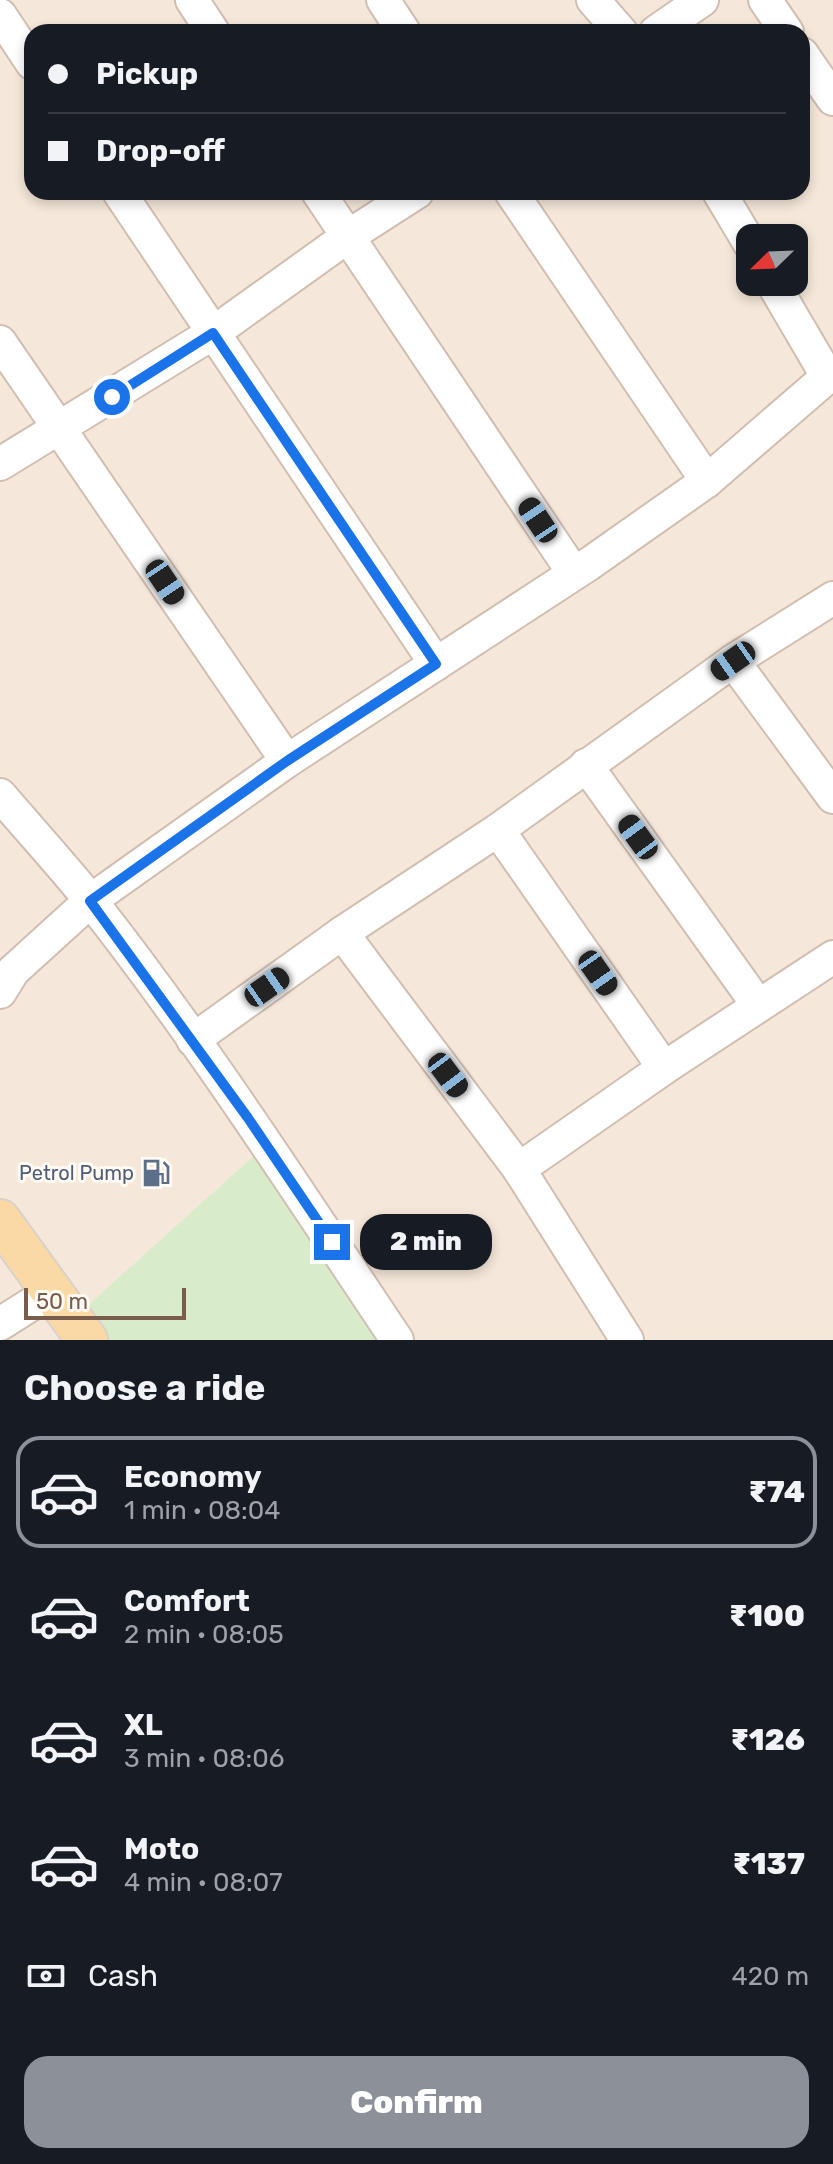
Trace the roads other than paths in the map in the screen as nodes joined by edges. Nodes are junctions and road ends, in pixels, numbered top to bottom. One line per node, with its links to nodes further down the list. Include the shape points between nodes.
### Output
1 (192, 0): 7 (street)
2 (383, 0): 8 (street)
3 (593, 0): 9 (street)
4 (702, 0): 10 (street)
5 (765, 0): 11 (street)
6 (0, 15): 12 (street)
7 (208, 24)
8 (399, 24)
9 (614, 24)
10 (668, 24)
11 (782, 24)
12 (24, 51)
13 (810, 66): 14 (street)
14 (833, 99)
15 (124, 200): 23 (street)
16 (323, 200): 21 (street)
17 (405, 200): 21 (street)
18 (516, 200): 28 (street)
19 (724, 200): 20 (street)
20 (738, 224)
21 (347, 237): 23 (street); 29 (street)
22 (781, 296): 25 (street)
23 (213, 333): 26 (street); 32 (street)
24 (0, 342): 26 (street)
25 (830, 374): 28 (street)
26 (61, 429): 27 (street); 33 (street)
27 (0, 464)
28 (707, 481): 29 (street)
29 (573, 572): 32 (street)
30 (833, 598): 31 (street)
31 (733, 661): 34 (street); 36 (street)
32 (436, 664): 33 (street)
33 (287, 761): 38 (street)
34 (586, 765): 37 (street); 42 (street)
35 (0, 795): 38 (street)
36 (833, 797)
37 (498, 830): 39 (street); 44 (street)
38 (90, 901): 41 (street); 43 (street)
39 (342, 933): 43 (street); 45 (street)
40 (833, 957): 42 (street)
41 (4, 978)
42 (758, 1005): 44 (street)
43 (193, 1040): 50 (street)
44 (664, 1068): 45 (street)
45 (519, 1169): 51 (street)
46 (3, 1216): 47 (main road)
47 (52, 1291): 48 (street); 49 (main road)
48 (0, 1324)
49 (87, 1340)
50 (397, 1340)
51 (627, 1340)

